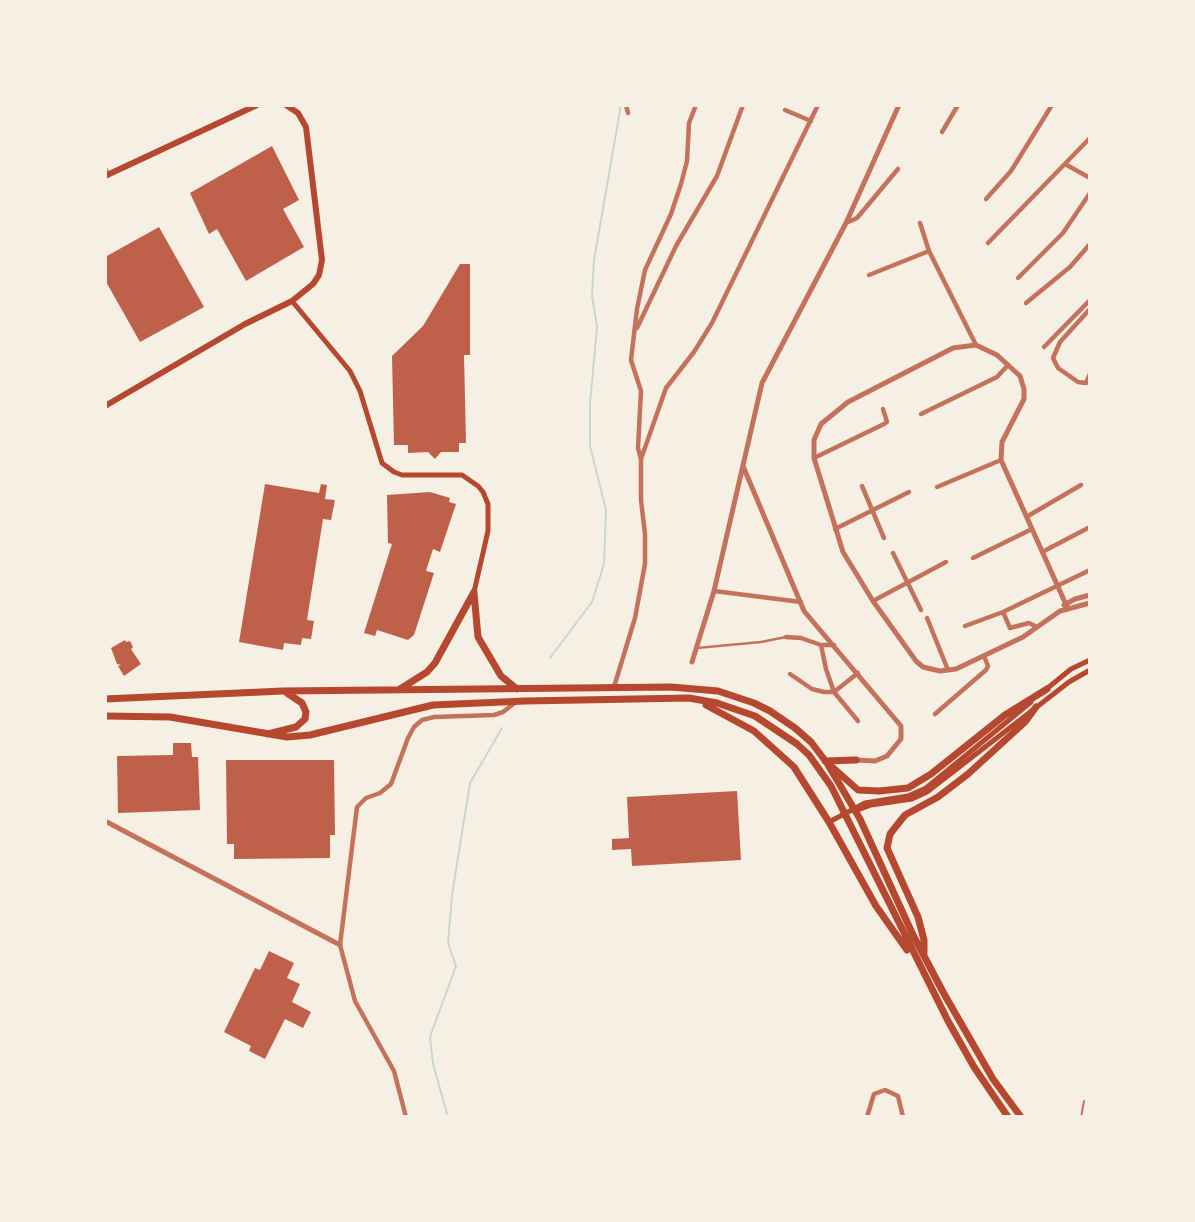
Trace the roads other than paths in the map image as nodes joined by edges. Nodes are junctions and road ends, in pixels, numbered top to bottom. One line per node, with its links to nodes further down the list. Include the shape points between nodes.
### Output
1 (257, 105): 18 (main road)
2 (286, 105): 30 (main road, via 306,127 322,260 313,284)
3 (626, 105): 11 (street)
4 (696, 105): 33 (street, via 689,123 681,184 645,270)
5 (743, 105): 33 (street, via 717,176 676,246)
6 (818, 105): 12 (street)
7 (899, 105): 22 (street)
8 (958, 105): 13 (street)
9 (1052, 105): 21 (street, via 1012,171)
10 (785, 110): 12 (street)
11 (628, 113)
12 (811, 121): 42 (street, via 712,323 666,388)
13 (942, 132)
14 (1090, 138): 15 (street)
15 (1065, 164): 19 (street); 24 (street)
16 (105, 166): 18 (lane)
17 (898, 169): 22 (street, via 857,218)
18 (107, 175)
19 (1090, 178)
20 (1090, 193): 28 (street, via 1063,233)
21 (986, 199)
22 (846, 223): 44 (street, via 762,383)
23 (920, 223): 26 (street)
24 (988, 243)
25 (1090, 244): 31 (street)
26 (929, 251): 27 (street); 34 (street)
27 (869, 275)
28 (1018, 278)
29 (1090, 300): 35 (street)
30 (292, 301): 38 (main road); 63 (main road, via 349,371 360,391 382,463 402,475 462,475 483,492 488,531)
31 (1026, 303)
32 (1090, 309): 37 (street, via 1060,342 1054,358 1059,368 1078,382 1086,383)
33 (635, 333): 42 (street, via 631,360 641,391)
34 (976, 345): 36 (street); 41 (street, via 953,348 839,408 816,433)
35 (1044, 347)
36 (1008, 365): 40 (street, via 997,377); 43 (street, via 1020,376 1024,399 1002,442)
37 (1090, 374)
38 (105, 406)
39 (883, 409): 41 (street, via 884,425)
40 (921, 414)
41 (814, 458): 53 (street)
42 (641, 460): 85 (street, via 643,584)
43 (1001, 460): 47 (street); 50 (street)
44 (743, 466): 62 (street); 66 (street)
45 (1081, 485): 50 (street)
46 (862, 486): 49 (street)
47 (937, 487)
48 (909, 492): 49 (street)
49 (872, 510): 53 (street); 54 (street)
50 (1028, 516): 52 (street)
51 (1090, 527): 55 (street)
52 (1033, 528): 55 (street); 57 (street)
53 (834, 529): 65 (street, via 848,564)
54 (884, 538)
55 (1044, 551): 61 (street)
56 (893, 553): 60 (street)
57 (973, 558)
58 (946, 562): 60 (street)
59 (1090, 569): 61 (street)
60 (908, 583): 65 (street); 69 (street)
61 (1059, 584): 68 (street); 70 (street)
62 (714, 591): 66 (street); 77 (street)
63 (474, 592): 86 (highway, via 478,637 501,676); 88 (highway, via 435,663)
64 (1090, 595): 68 (street)
65 (873, 601): 81 (street, via 916,661 931,670)
66 (801, 602): 76 (street)
67 (1090, 603): 68 (street)
68 (1067, 606): 73 (street)
69 (921, 610)
70 (1003, 612): 72 (street); 73 (street, via 1010,628 1029,623)
71 (927, 618): 81 (street)
72 (965, 626)
73 (1037, 627): 78 (street)
74 (786, 637): 75 (street); 77 (street)
75 (821, 645): 76 (street); 90 (street)
76 (835, 645): 83 (street)
77 (697, 648): 80 (street)
78 (984, 656): 81 (street); 95 (street, via 988,666)
79 (1090, 660): 87 (main road)
80 (692, 662)
81 (948, 670)
82 (1090, 670): 94 (main road)
83 (858, 672): 90 (street); 100 (street, via 897,719 902,735 882,759)
84 (790, 674): 90 (street, via 818,692)
85 (614, 687): 86 (highway); 101 (highway, via 696,688 736,696 785,720)
86 (517, 689): 88 (highway)
87 (1047, 689): 98 (main road); 102 (highway, via 908,788 858,790)
88 (399, 690): 89 (highway)
89 (283, 691): 92 (highway); 99 (highway, via 302,703 305,719 296,727)
90 (834, 692): 97 (street)
91 (689, 698): 93 (highway); 104 (highway, via 740,723 779,752); 107 (highway, via 755,716 809,755 831,786)
92 (105, 699)
93 (516, 702): 99 (highway, via 432,705 310,735); 105 (street, via 499,714 427,718 414,727 391,784 357,807)
94 (1036, 707): 98 (main road); 106 (highway, via 968,774 905,815 890,834 887,848 918,917)
95 (935, 714)
96 (105, 716): 99 (highway, via 170,717)
97 (858, 721)
98 (1009, 724): 104 (main road, via 926,788 865,803)
99 (264, 735)
100 (856, 760): 101 (highway); 102 (highway, via 845,769)
101 (826, 762): 102 (highway); 106 (highway, via 860,819)
102 (845, 777)
103 (105, 821): 105 (street)
104 (834, 821): 107 (highway, via 876,906)
105 (340, 945): 109 (street, via 355,1001 394,1071)
106 (924, 954): 113 (highway, via 975,1049)
107 (923, 971): 112 (highway, via 974,1067)
108 (1084, 1101): 114 (lane)
109 (406, 1117)
110 (867, 1117): 111 (street, via 874,1094 885,1090 898,1096)
111 (903, 1117)
112 (1008, 1117)
113 (1021, 1117)
114 (1081, 1117)

